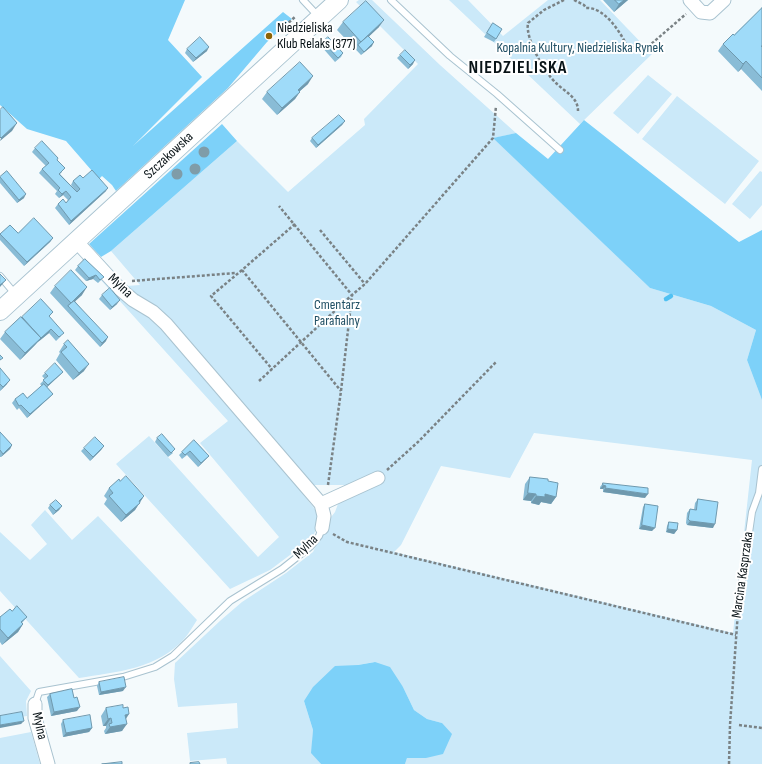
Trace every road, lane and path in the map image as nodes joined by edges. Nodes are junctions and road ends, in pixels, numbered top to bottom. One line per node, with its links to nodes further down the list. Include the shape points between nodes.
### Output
1 (303, 0): 8 (lane)
2 (339, 0): 8 (street, Szczakowska)
3 (391, 0): 9 (lane, via 450,56)
4 (564, 0): 10 (path, via 544,10 528,23 528,33 544,67 556,84 574,99)
5 (574, 0): 7 (path, via 586,8 598,10 617,28 628,48 650,45)
6 (724, 0): 7 (street, via 710,13 701,12)
7 (693, 3)
8 (319, 17): 15 (street, Szczakowska)
9 (497, 94): 11 (lane); 20 (path, via 494,138)
10 (578, 111)
11 (560, 150)
12 (279, 206): 13 (path)
13 (295, 224): 16 (path); 21 (path)
14 (320, 230): 20 (path)
15 (76, 241): 19 (street, Mylna); 22 (street, Szczakowska)
16 (242, 270): 17 (path); 24 (path)
17 (238, 272): 19 (path); 26 (path, via 211,296)
18 (0, 276): 22 (lane)
19 (113, 282): 31 (street, Mylna, via 166,324)
20 (365, 284): 21 (path)
21 (352, 295): 24 (path); 28 (path)
22 (17, 296): 23 (street, Szczakowska)
23 (0, 311)
24 (302, 342): 26 (path); 28 (path)
25 (496, 362): 30 (path, via 418,442)
26 (272, 369): 27 (path)
27 (259, 381)
28 (341, 391): 31 (path, via 329,484)
29 (762, 469): 33 (lane, Marcina Kasprzaka, via 759,493 752,512)
30 (378, 478): 31 (street)
31 (321, 504): 32 (street, Mylna, via 324,516)
32 (322, 528): 34 (path, via 347,542); 35 (lane, Mylna, via 311,546 282,569 230,601 173,656 155,667 123,677 39,692)
33 (739, 602): 34 (path, Marcina Kasprzaka)
34 (736, 635): 39 (path, Marcina Kasprzaka)
35 (35, 704): 38 (street, Mylna, via 35,718)
36 (739, 725): 37 (path)
37 (762, 728)
38 (48, 764)
39 (730, 764)

